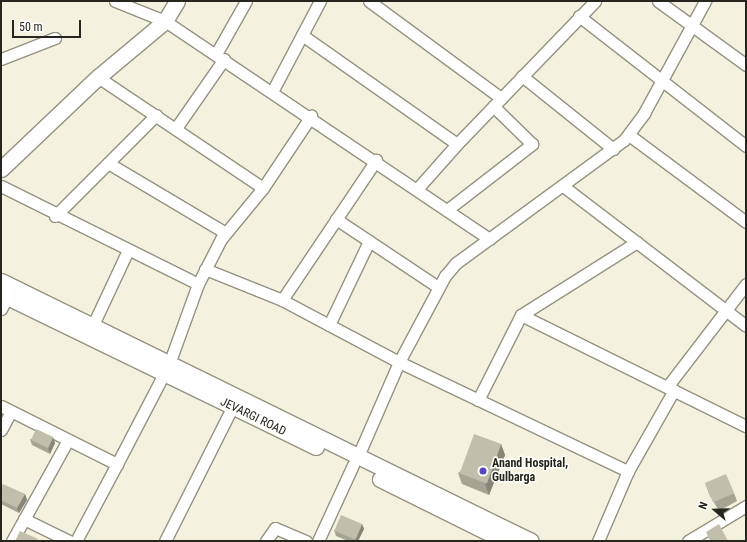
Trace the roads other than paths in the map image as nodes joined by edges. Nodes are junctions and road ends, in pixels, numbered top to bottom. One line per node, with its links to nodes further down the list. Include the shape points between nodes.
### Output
1 (115, 1): 10 (street)
2 (177, 1): 10 (main road)
3 (246, 1): 14 (street)
4 (320, 1): 12 (street)
5 (369, 1): 21 (street)
6 (595, 1): 9 (street)
7 (658, 1): 11 (street)
8 (705, 1): 11 (street)
9 (579, 16): 17 (street); 19 (street)
10 (165, 20): 14 (street); 18 (main road)
11 (692, 25): 16 (street); 19 (street)
12 (302, 35): 20 (street); 27 (street)
13 (55, 38): 15 (street)
14 (220, 57): 20 (street); 25 (street)
15 (1, 59)
16 (746, 65)
17 (522, 76): 21 (street); 29 (street)
18 (98, 77): 23 (street); 32 (main road)
19 (661, 82): 26 (street); 28 (street)
20 (272, 90): 24 (street)
21 (501, 98): 22 (street)
22 (493, 106): 27 (street); 37 (street, via 532,144)
23 (156, 115): 25 (street); 31 (street)
24 (311, 116): 30 (street); 35 (street)
25 (176, 128): 35 (street)
26 (629, 134): 29 (street); 40 (street)
27 (457, 144): 36 (street)
28 (746, 146)
29 (613, 149): 34 (street)
30 (376, 160): 36 (street); 39 (street)
31 (108, 163): 38 (street); 41 (street)
32 (1, 169)
33 (1, 186): 38 (street)
34 (563, 186): 42 (street); 44 (street)
35 (263, 188): 41 (street)
36 (416, 189): 37 (street)
37 (447, 210): 42 (street)
38 (55, 216): 45 (street)
39 (336, 219): 43 (street); 52 (street)
40 (746, 222)
41 (226, 233): 46 (street)
42 (489, 239): 50 (street, via 456,263)
43 (369, 241): 50 (street); 55 (street)
44 (637, 242): 53 (street); 54 (street)
45 (128, 250): 48 (street); 57 (street)
46 (206, 269): 48 (street); 52 (street)
47 (1, 281): 57 (main road)
48 (198, 284): 59 (street)
49 (746, 284): 53 (street)
50 (438, 287): 58 (street)
51 (3, 300): 59 (main road, JEVARGI ROAD)
52 (282, 300): 55 (street)
53 (726, 311): 56 (street); 60 (street)
54 (521, 315): 60 (street); 61 (street)
55 (329, 326): 58 (street)
56 (746, 326)
57 (92, 327): 59 (main road)
58 (399, 362): 61 (street); 68 (street)
59 (166, 370): 63 (main road, JEVARGI ROAD); 68 (main road); 69 (street)
60 (670, 388): 65 (street); 70 (street)
61 (478, 400): 70 (street)
62 (1, 406): 64 (street)
63 (233, 406): 68 (main road, JEVARGI ROAD); 76 (street)
64 (12, 411): 66 (street); 67 (street)
65 (746, 426)
66 (1, 430)
67 (68, 440): 69 (street); 72 (street)
68 (356, 461): 79 (street); 80 (main road, JEVARGI ROAD); 81 (main road)
69 (117, 464): 75 (street)
70 (628, 471): 82 (street)
71 (746, 506): 83 (street)
72 (24, 519): 73 (street); 74 (street)
73 (12, 541)
74 (69, 541)
75 (76, 541)
76 (165, 541)
77 (266, 541): 78 (street, via 275,528)
78 (306, 541)
79 (318, 541)
80 (505, 541)
81 (531, 541)
82 (598, 541)
83 (688, 541)

